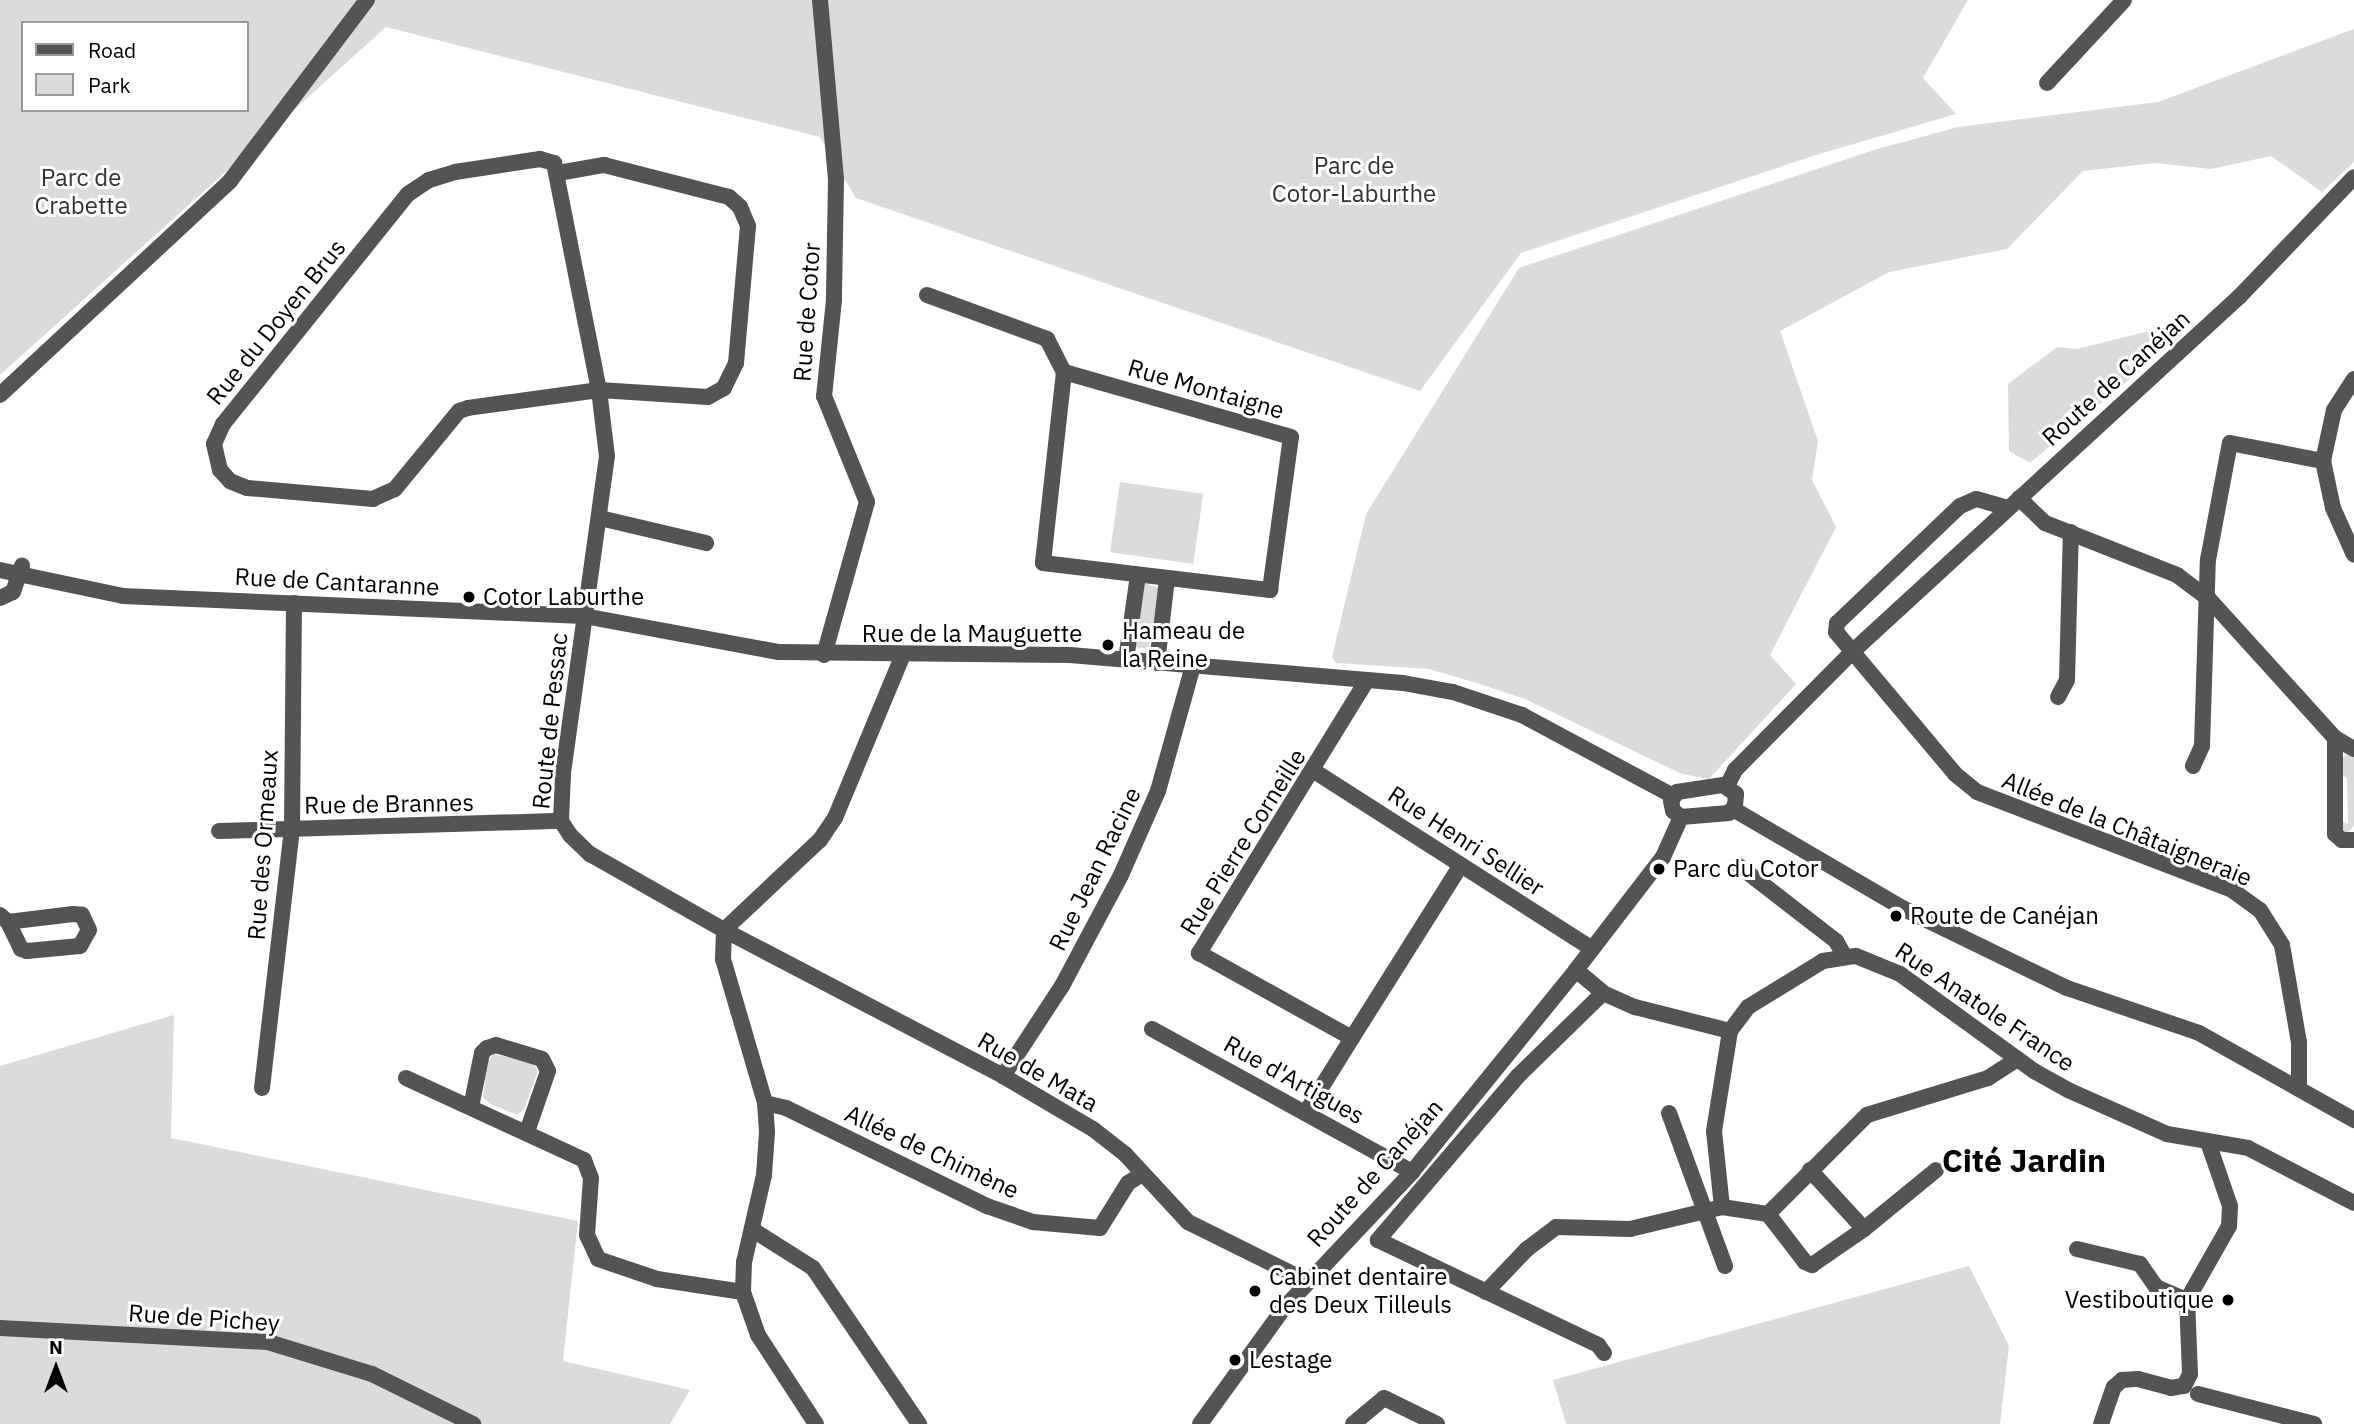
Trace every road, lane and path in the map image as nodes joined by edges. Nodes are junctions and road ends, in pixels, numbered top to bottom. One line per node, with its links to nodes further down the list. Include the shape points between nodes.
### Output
1 (367, 0): 11 (street, via 230,181)
2 (820, 0): 29 (street, Rue de Cotor, via 836,180 834,300 824,396 867,502)
3 (2124, 0): 4 (street)
4 (2047, 83)
5 (556, 168): 10 (street, Route de Pessac); 10 (street, Rue du Doyen Brus, via 604,165 729,197 747,222 736,363 729,383 708,397); 10 (street, Rue du Doyen Brus, via 540,159 455,172 429,180 408,194 223,425 214,454 226,478 247,488 373,499 395,489 459,411)
6 (2353, 179): 13 (street, Route de Canéjan, via 2239,297)
7 (927, 295): 8 (street, via 1047,339)
8 (1064, 372): 21 (street, Rue Montaigne, via 1043,564); 22 (street, Rue Montaigne, via 1291,437 1270,590)
9 (2354, 379): 12 (street, via 2334,410)
10 (599, 390): 14 (street, Route de Pessac, via 607,456)
11 (0, 395)
12 (2323, 461): 17 (street, via 2333,508); 24 (street, via 2230,443 2208,559)
13 (2013, 503): 15 (street); 27 (street, Route de Canéjan); 27 (street, Allée de la Châtaigneraie, via 1976,499 1960,506 1837,623 1836,632)
14 (600, 518): 16 (street); 26 (street, Route de Pessac)
15 (2071, 532): 24 (street, via 2177,575); 34 (street, via 2067,680)
16 (706, 543)
17 (2354, 555)
18 (0, 561): 20 (street, Rue de Cantaranne)
19 (0, 570): 20 (street, Rue de Cantaranne)
20 (20, 570): 23 (street, via 13,592); 25 (street, Rue de Cantaranne, via 172,597)
21 (1138, 575): 22 (street, Rue Montaigne); 30 (street)
22 (1167, 579): 31 (street)
23 (0, 598)
24 (2209, 599): 35 (street); 37 (street, via 2202,746)
25 (294, 603): 26 (street, Rue de Cantaranne); 44 (street, Rue des Ormeaux)
26 (584, 616): 29 (street, Rue de la Mauguette, via 752,649); 43 (street, Route de Pessac)
27 (1851, 653): 39 (street, Route de Canéjan, via 1735,770); 62 (street, Allée de la Châtaigneraie, via 1955,774 1977,792 2232,890 2260,910 2282,945 2299,1042)
28 (903, 655): 29 (street, Rue de la Mauguette); 30 (street, Rue de la Mauguette, via 1031,654); 50 (street, via 835,818 820,840)
29 (824, 656)
30 (1126, 660): 31 (street, Rue de la Mauguette)
31 (1157, 663): 32 (street, Rue de la Mauguette)
32 (1193, 666): 33 (street, Rue de la Mauguette); 59 (street, Rue Jean Racine, via 1158,791 1121,875 1062,986)
33 (1367, 680): 38 (street, Rue Pierre Corneille); 40 (street, Rue de la Mauguette, via 1453,692 1501,707)
34 (2058, 697)
35 (2335, 738): 36 (street); 46 (street, via 2335,834 2342,840)
36 (2354, 749)
37 (2193, 766)
38 (1314, 771): 47 (street, Rue Henri Sellier); 57 (street, Rue Pierre Corneille, via 1199,953)
39 (1727, 786): 40 (street, via 1684,789); 41 (street, via 1736,794)
40 (1673, 796): 42 (street, via 1673,811)
41 (1733, 809): 42 (street, via 1725,814); 62 (street, via 1876,894 1965,940 2067,988 2199,1033)
42 (1681, 817): 51 (street, Route de Canéjan, via 1663,857)
43 (561, 821): 44 (street, Rue de Brannes); 50 (street, Route de Pessac, via 590,854)
44 (292, 828): 45 (street, Rue de Brannes); 61 (street, Rue des Ormeaux)
45 (219, 831)
46 (2354, 840)
47 (1461, 865): 51 (street, Rue Henri Sellier); 57 (street)
48 (1739, 866): 52 (street, via 1836,941)
49 (4, 918): 49 (street, via 82,915 89,930 80,946 27,951)
50 (724, 930): 59 (street, Rue de Mata); 63 (street, via 723,958)
51 (1592, 949): 53 (street, Route de Canéjan)
52 (1845, 957): 56 (street, Rue Anatole France, via 1824,961 1748,1007); 58 (street, Rue Anatole France, via 1883,964)
53 (1576, 970): 54 (street); 72 (street, Route de Canéjan)
54 (1604, 993): 56 (street, via 1635,1007); 84 (street, via 1518,1076 1378,1240)
55 (1152, 1029): 65 (street, Rue d'Artigues)
56 (1730, 1031): 75 (street, via 1714,1131)
57 (1352, 1038): 65 (street)
58 (2017, 1059): 69 (street, Rue Anatole France, via 2113,1111 2185,1139); 70 (street, via 1988,1077 1867,1115)
59 (1003, 1076): 73 (street, Rue de Mata, via 1093,1129 1125,1154)
60 (406, 1078): 64 (street)
61 (262, 1088)
62 (2299, 1088): 67 (street)
63 (765, 1103): 73 (street, Allée de Chimène, via 786,1108 988,1206 1033,1222 1100,1228 1128,1184); 79 (street, via 764,1175)
64 (471, 1107): 68 (street); 68 (street, via 482,1053 487,1048 496,1045 542,1059 548,1072)
65 (1306, 1112): 72 (street, Rue d'Artigues)
66 (1669, 1113): 76 (street)
67 (2354, 1120)
68 (527, 1132): 83 (street, via 584,1160 590,1168 587,1235 598,1259 657,1279)
69 (2208, 1142): 74 (street, Rue Anatole France, via 2248,1148); 85 (street, via 2230,1206 2229,1226)
70 (1810, 1170): 77 (street); 78 (street)
71 (1936, 1170): 78 (street)
72 (1412, 1171): 82 (street, Route de Canéjan)
73 (1141, 1175): 82 (street, Rue de Mata, via 1188,1222)
74 (2354, 1203)
75 (1722, 1207): 76 (street); 77 (street)
76 (1705, 1211): 81 (street); 84 (street, via 1630,1229 1556,1227 1527,1249)
77 (1768, 1214): 78 (street, via 1812,1265)
78 (1864, 1229)
79 (753, 1230): 83 (street, via 744,1262); 91 (street, via 813,1268)
80 (2077, 1249): 85 (street, via 2140,1264 2156,1287)
81 (1726, 1266)
82 (1307, 1281): 92 (street, Route de Canéjan)
83 (743, 1292): 90 (street, via 758,1335)
84 (1486, 1292): 87 (street, via 1598,1345)
85 (2188, 1300): 88 (street)
86 (0, 1328): 89 (street, Rue de Pichey, via 268,1342 372,1374)
87 (1604, 1353)
88 (2191, 1390): 95 (street, via 2122,1380 2114,1387); 96 (street)
89 (473, 1424)
90 (816, 1424)
91 (919, 1424)
92 (1200, 1424)
93 (1353, 1424): 94 (street, via 1384,1398)
94 (1437, 1424)
95 (2101, 1424)
96 (2314, 1424)

